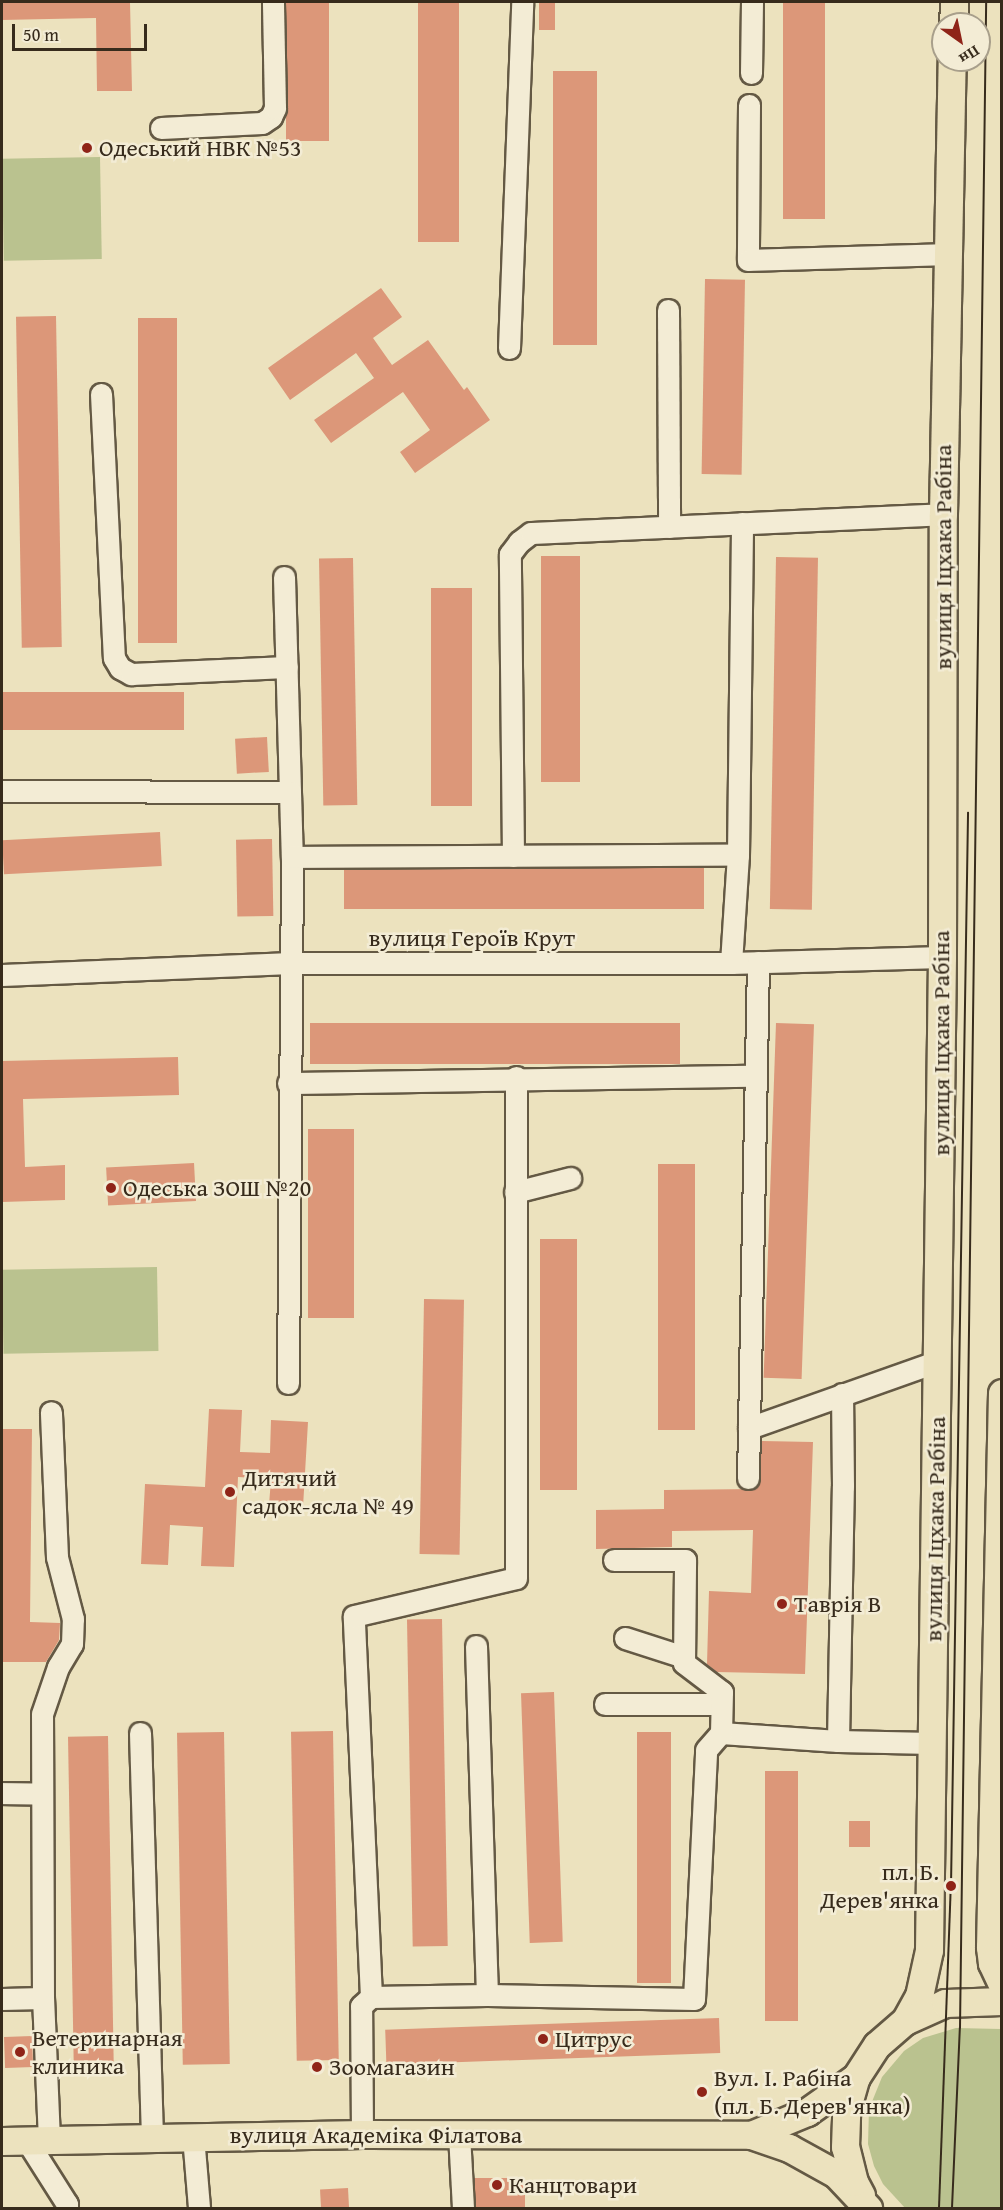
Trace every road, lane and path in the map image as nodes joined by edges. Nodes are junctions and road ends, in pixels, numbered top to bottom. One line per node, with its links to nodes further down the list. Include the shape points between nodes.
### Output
1 (273, 2): 7 (street, via 275,108 271,117 262,123)
2 (522, 2): 10 (street)
3 (752, 2): 5 (street)
4 (952, 72): 8 (main road, вулиця Іцхака Рабіна)
5 (751, 73)
6 (748, 105): 8 (street, via 747,260)
7 (161, 128)
8 (948, 254): 12 (main road, вулиця Іцхака Рабіна)
9 (668, 310): 14 (street)
10 (509, 348)
11 (101, 394): 16 (street, via 114,658 120,668 131,674)
12 (943, 514): 13 (street); 22 (main road, вулиця Іцхака Рабіна)
13 (742, 524): 14 (street); 19 (street)
14 (669, 527): 21 (street, via 531,533 510,554)
15 (284, 577): 16 (street)
16 (287, 667): 18 (street)
17 (2, 791): 18 (street)
18 (290, 792): 20 (street)
19 (738, 855): 21 (street); 25 (street)
20 (292, 856): 21 (street); 24 (street)
21 (513, 856)
22 (942, 957): 23 (street, вулиця Героїв Крут); 32 (main road, вулиця Іцхака Рабіна)
23 (758, 962): 25 (street, вулиця Героїв Крут); 27 (street)
24 (291, 963): 25 (street, вулиця Героїв Крут); 26 (street, вулиця Героїв Крут); 29 (street)
25 (731, 963)
26 (2, 975)
27 (755, 1076): 28 (street); 37 (street)
28 (516, 1077): 29 (street); 31 (street)
29 (288, 1083): 33 (street)
30 (570, 1178): 31 (street)
31 (515, 1192): 54 (street, via 516,1578 354,1616)
32 (938, 1361): 35 (street); 49 (main road, вулиця Іцхака Рабіна)
33 (288, 1383)
34 (1002, 1393): 38 (main road)
35 (842, 1394): 37 (street); 48 (street)
36 (51, 1412): 51 (street, via 57,1557 73,1619 73,1636 42,1714)
37 (749, 1428): 39 (street)
38 (1001, 1428): 52 (main road, via 990,1947 992,1963)
39 (748, 1478)
40 (614, 1560): 43 (street, via 685,1560)
41 (625, 1638): 43 (street)
42 (476, 1646): 53 (street)
43 (684, 1657): 45 (street, via 684,1663 722,1692)
44 (605, 1704): 45 (street)
45 (721, 1704): 47 (street)
46 (140, 1733): 64 (street)
47 (721, 1733): 48 (street); 53 (street, via 706,1750 694,1999)
48 (838, 1741): 49 (street)
49 (932, 1743): 58 (main road, вулиця Іцхака Рабіна, via 929,1950 919,1996)
50 (2, 1792): 51 (street)
51 (40, 1794): 55 (street)
52 (1002, 1984)
53 (487, 1995): 54 (street)
54 (371, 1997): 60 (street, via 362,2006)
55 (42, 1998): 56 (street); 65 (street)
56 (2, 1999)
57 (1002, 2001): 58 (main road, via 945,2003)
58 (905, 2021): 59 (main road, via 877,2045)
59 (856, 2077): 62 (main road, вулиця Академіка Філатова, via 807,2112); 69 (main road, via 846,2111 845,2147 854,2182)
60 (362, 2134): 61 (main road, вулиця Академіка Філатова); 63 (main road, вулиця Академіка Філатова)
61 (459, 2134): 62 (main road, вулиця Академіка Філатова); 68 (street)
62 (751, 2135): 69 (main road, вулиця Академіка Філатова, via 789,2148 836,2174)
63 (193, 2136): 64 (main road, вулиця Академіка Філатова); 67 (street)
64 (152, 2138): 65 (main road, вулиця Академіка Філатова)
65 (26, 2141): 66 (street)
66 (67, 2208)
67 (198, 2208)
68 (463, 2208)
69 (868, 2208)

